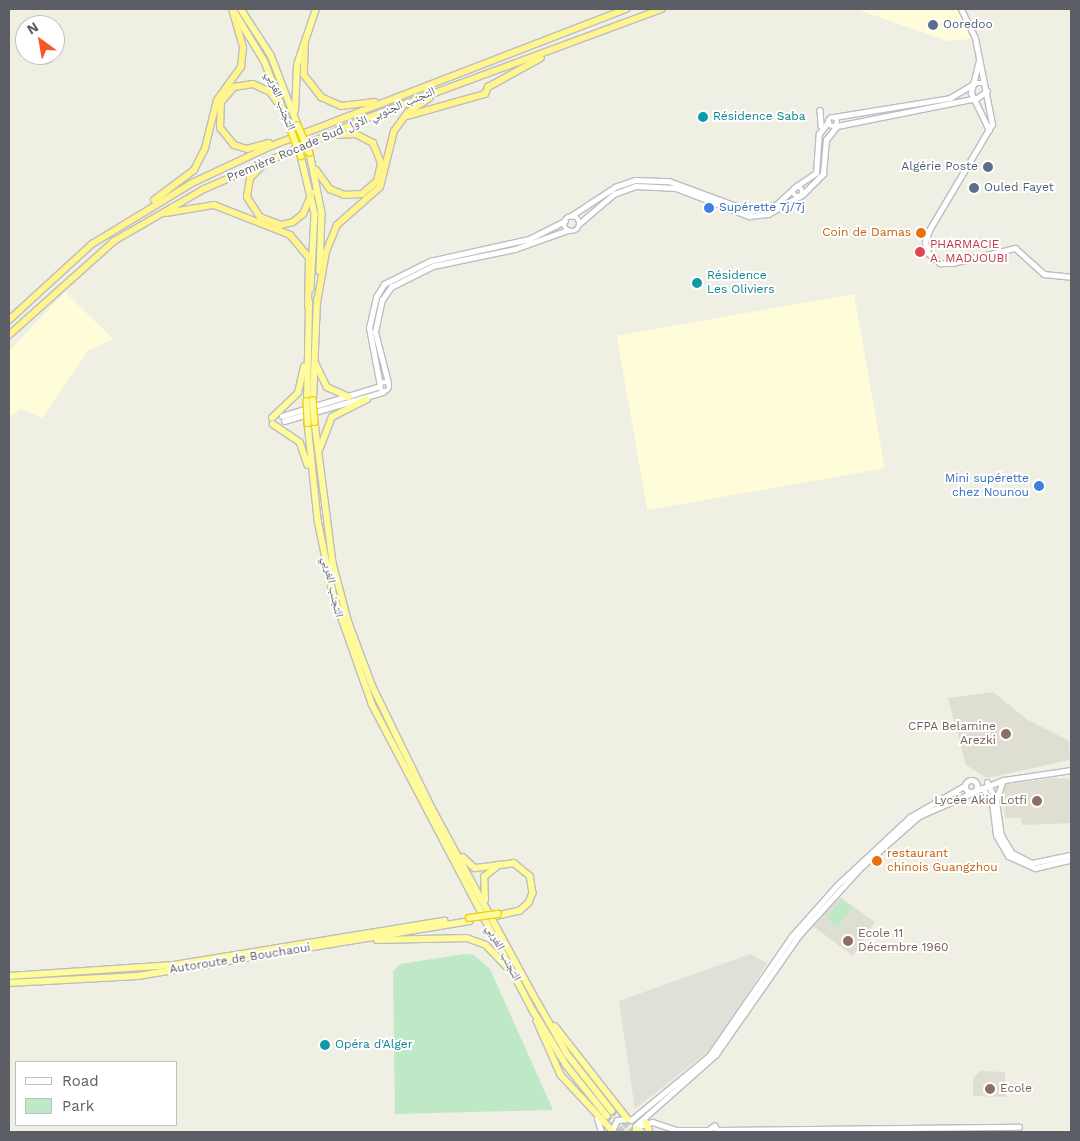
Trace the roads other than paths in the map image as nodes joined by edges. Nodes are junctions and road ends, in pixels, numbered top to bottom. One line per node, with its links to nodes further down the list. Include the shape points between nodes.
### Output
1 (232, 9): 17 (highway, التجنب الغربي, via 258,49); 37 (highway, via 243,46 241,67 216,100 200,161 184,179)
2 (241, 9): 21 (highway, التجنب الغربي, via 271,56)
3 (316, 9): 7 (highway)
4 (626, 9): 10 (highway, Première Rocade Sud التجنب الجنوبي الأول)
5 (662, 9): 8 (highway, Première Rocade Sud التجنب الجنوبي الأول)
6 (961, 9): 9 (main road)
7 (305, 40): 10 (highway, via 304,75 321,97 341,106 374,102); 21 (highway, via 293,85)
8 (555, 50): 13 (highway, Première Rocade Sud التجنب الجنوبي الأول); 19 (highway, via 488,87 485,94)
9 (979, 57): 11 (main road); 12 (main road)
10 (440, 79): 25 (highway, Première Rocade Sud التجنب الجنوبي الأول)
11 (986, 83): 12 (street); 14 (main road)
12 (972, 84): 15 (main road); 18 (street, via 950,98)
13 (442, 89): 19 (highway); 26 (highway, Première Rocade Sud التجنب الجنوبي الأول)
14 (988, 91): 15 (street); 24 (main road)
15 (974, 98): 23 (street); 24 (main road)
16 (820, 110): 22 (street)
17 (284, 113): 25 (highway, via 270,92 248,83 224,96 217,119 224,135 239,148); 30 (highway, التجنب الغربي, bridge)
18 (834, 117): 20 (street); 23 (street)
19 (402, 119): 39 (highway, via 389,145 380,187 337,225 326,252)
20 (828, 122): 22 (street); 23 (street)
21 (298, 125): 28 (highway, التجنب الغربي, bridge)
22 (821, 127): 29 (street, via 816,173)
23 (836, 127): 31 (street, via 826,140 823,174)
24 (989, 131): 38 (main road, via 929,230 925,242 928,252 940,263 952,263 1016,248 1044,274)
25 (306, 132): 37 (highway, Première Rocade Sud التجنب الجنوبي الأول, via 194,182)
26 (306, 143): 27 (highway, Première Rocade Sud التجنب الجنوبي الأول); 28 (highway, via 355,134 373,143 381,158 377,181 358,195 336,193)
27 (275, 156): 30 (highway, via 250,178 247,197 256,213 281,225 293,222 303,214); 34 (highway, Première Rocade Sud التجنب الجنوبي الأول)
28 (316, 170): 39 (highway, التجنب الغربي, via 322,213)
29 (795, 188): 31 (street, via 801,188); 32 (street, via 776,205 750,211 669,181 635,180 615,187)
30 (312, 193): 40 (highway, التجنب الغربي, via 316,245)
31 (801, 196): 35 (street, via 768,214 749,216 662,185 636,186 614,194)
32 (571, 216): 33 (street); 35 (street)
33 (565, 221): 36 (street); 46 (street, via 523,240 430,261 384,284 376,296 369,328)
34 (144, 223): 40 (highway, via 185,207 214,205 282,232 307,252); 42 (highway, Première Rocade Sud التجنب الجنوبي الأول, via 74,273)
35 (580, 223): 36 (street, via 576,230)
36 (568, 230): 45 (street, via 515,249 433,266 391,287 382,300 375,332)
37 (92, 244): 41 (highway, Première Rocade Sud التجنب الجنوبي الأول)
38 (1071, 277)
39 (317, 303): 44 (highway, التجنب الغربي)
40 (308, 306): 43 (highway, التجنب الغربي)
41 (9, 320)
42 (9, 336)
43 (307, 345): 50 (highway, التجنب الغربي); 52 (highway, via 300,389)
44 (314, 349): 48 (highway, via 322,381); 50 (highway, التجنب الغربي)
45 (388, 383): 46 (street); 47 (street, via 390,389)
46 (380, 386): 47 (street); 48 (street)
47 (383, 392): 49 (street)
48 (349, 397): 51 (street)
49 (367, 399): 51 (street); 54 (highway, via 329,420)
50 (310, 400): 53 (highway, التجنب الغربي, bridge)
51 (283, 418): 52 (street); 52 (street, via 278,426)
52 (273, 421): 55 (highway, via 302,445)
53 (311, 423): 54 (highway, التجنب الغربي); 55 (highway, التجنب الغربي)
54 (318, 458): 64 (highway, التجنب الغربي, via 327,527 349,623 388,721)
55 (313, 482): 72 (highway, التجنب الغربي, via 337,609 365,688 397,757)
56 (1070, 770): 57 (main road)
57 (1004, 780): 59 (main road); 63 (main road)
58 (974, 781): 59 (main road); 60 (main road); 62 (main road)
59 (988, 783): 61 (main road); 63 (main road)
60 (964, 786): 62 (main road); 78 (main road, via 910,817 837,885 791,937 709,1056)
61 (982, 788): 62 (main road); 66 (main road, via 992,802 996,836 1008,856 1035,868)
62 (973, 792): 82 (main road, via 918,816 862,866 799,936 716,1054)
63 (996, 800): 65 (main road, via 998,827 1012,853 1040,863)
64 (440, 823): 67 (highway, التجنب الغربي); 67 (highway, via 472,867 508,861 530,876 533,893 529,903 520,911)
65 (1071, 855)
66 (1071, 860)
67 (497, 916): 67 (highway, via 482,882 492,868 509,864 526,874 530,893 518,909); 68 (highway, bridge); 73 (highway, التجنب الغربي)
68 (469, 920): 69 (highway, Autoroute de Bouchaoui); 70 (highway, Autoroute de Bouchaoui, via 156,967)
69 (333, 944): 71 (highway, Autoroute de Bouchaoui, via 138,976); 72 (highway, via 467,938 499,956)
70 (9, 976)
71 (9, 983)
72 (525, 995): 74 (highway, التجنب الغربي)
73 (541, 1007): 75 (highway, التجنب الغربي, via 581,1073); 78 (highway)
74 (534, 1012): 76 (highway, التجنب الغربي, via 567,1066); 77 (highway, via 561,1075)
75 (612, 1111)
76 (607, 1116)
77 (597, 1118): 87 (highway); 90 (main road)
78 (629, 1119): 82 (main road); 87 (main road, via 617,1120)
79 (646, 1122): 80 (street); 82 (street); 91 (highway)
80 (661, 1126): 88 (street); 92 (street)
81 (1019, 1126): 86 (street)
82 (637, 1129)
83 (787, 1130): 84 (street); 89 (street)
84 (797, 1130): 85 (street)
85 (854, 1130): 86 (street)
86 (864, 1130)
87 (610, 1131)
88 (707, 1131): 89 (street, via 714,1126)
89 (719, 1131)
90 (601, 1132)
91 (650, 1132)
92 (671, 1132)

